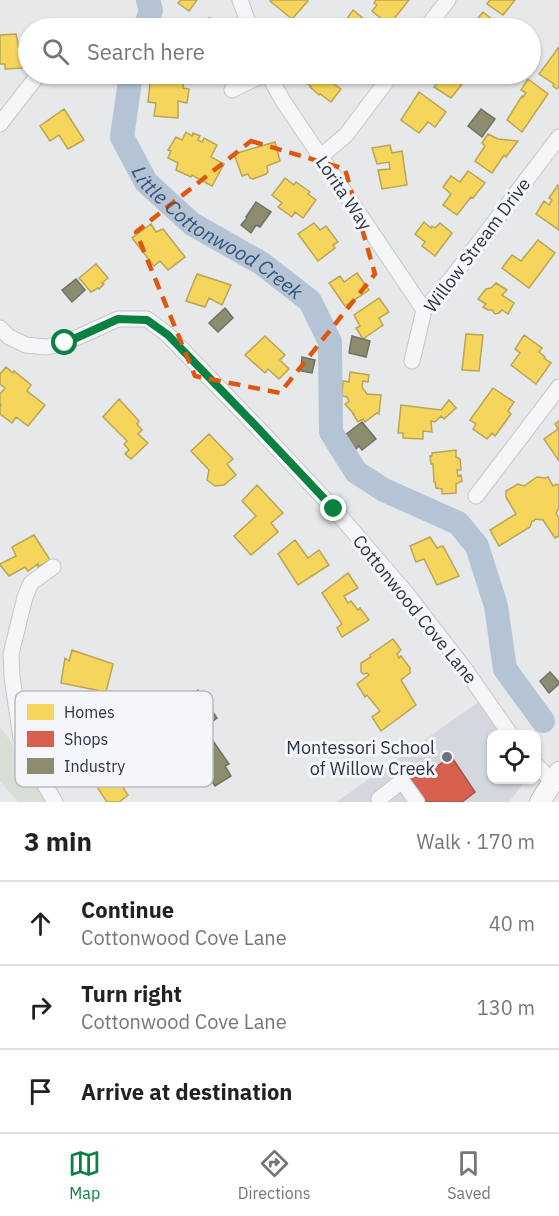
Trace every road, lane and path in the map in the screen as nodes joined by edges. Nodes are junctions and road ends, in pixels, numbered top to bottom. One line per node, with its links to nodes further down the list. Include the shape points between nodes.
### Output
1 (240, 0): 3 (street)
2 (448, 0): 4 (street)
3 (246, 18)
4 (434, 18)
5 (31, 84): 10 (street)
6 (245, 84): 9 (street)
7 (272, 84): 12 (street, Lorita Way)
8 (384, 84): 12 (street, via 346,135)
9 (232, 90)
10 (0, 124)
11 (559, 137): 13 (street, Willow Stream Drive)
12 (320, 157): 13 (street, Lorita Way)
13 (424, 310): 15 (street, Willow Stream Drive)
14 (0, 328): 20 (street, Cottonwood Cove Lane, via 26,345 46,347 65,343 118,319 147,320 168,335 334,509 407,594)
15 (412, 361)
16 (559, 387): 17 (street)
17 (476, 496)
18 (53, 567): 19 (street, via 31,583 25,597 11,654)
19 (15, 697)
20 (507, 730)
21 (541, 768): 22 (street)
22 (556, 777): 27 (main road)
23 (46, 787): 24 (street)
24 (55, 802)
25 (381, 802): 26 (street, via 379,799 402,781)
26 (417, 802)
27 (540, 802)

